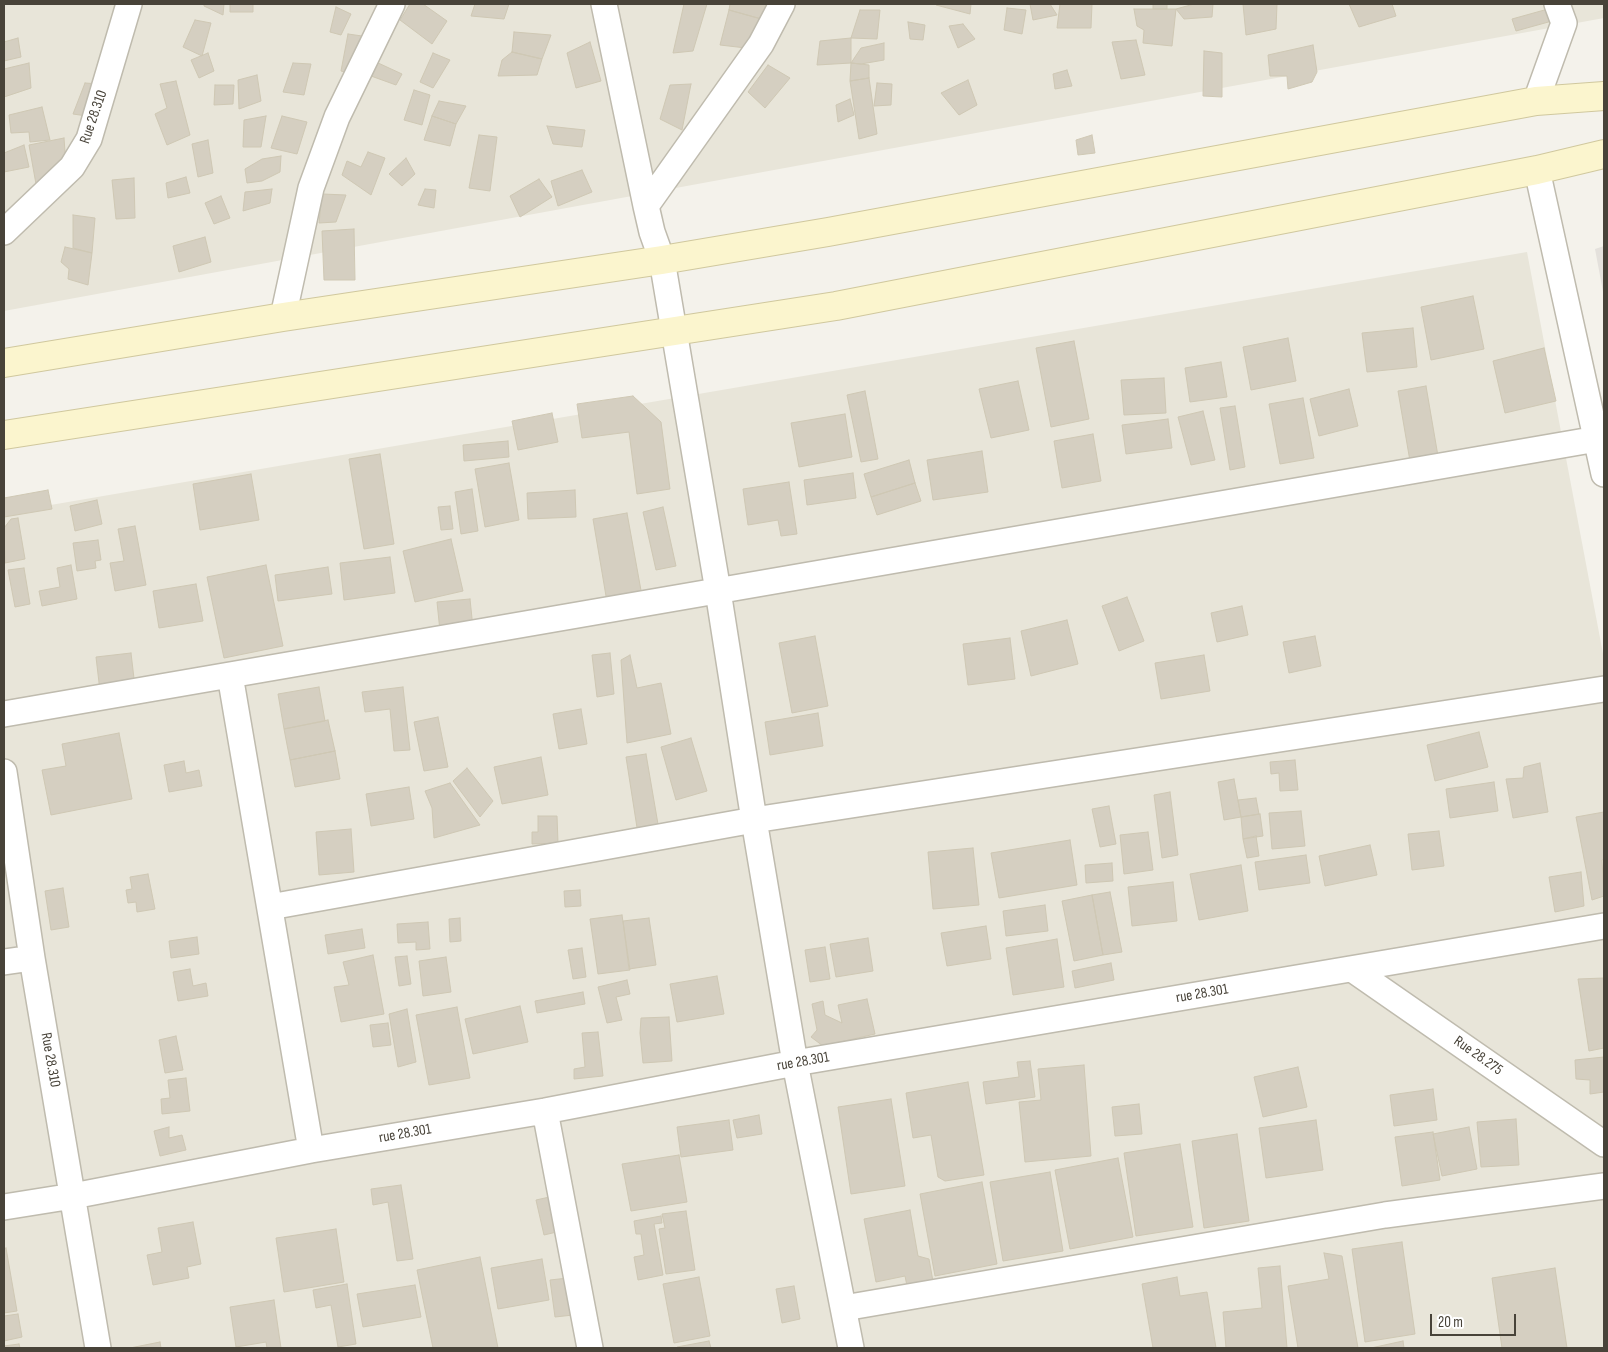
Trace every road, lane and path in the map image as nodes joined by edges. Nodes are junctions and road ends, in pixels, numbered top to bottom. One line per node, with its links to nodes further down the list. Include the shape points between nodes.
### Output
1 (129, 4): 11 (street, Rue 28.310, via 89,139 72,166)
2 (392, 4): 13 (street, via 337,117 311,188)
3 (604, 4): 10 (street)
4 (782, 4): 10 (street, via 762,44)
5 (1557, 4): 7 (street, via 1564,23)
6 (1604, 96): 7 (main road)
7 (1536, 101): 12 (main road)
8 (1604, 154): 9 (main road)
9 (1537, 170): 14 (main road, via 836,306); 17 (street)
10 (646, 206): 12 (street)
11 (4, 232)
12 (662, 260): 13 (main road); 14 (street)
13 (284, 318): 15 (main road)
14 (674, 331): 16 (main road); 19 (street)
15 (4, 363)
16 (4, 435)
17 (1598, 439): 18 (street); 19 (street)
18 (1604, 474)
19 (718, 591): 20 (street); 24 (street)
20 (230, 675): 22 (street); 25 (street)
21 (1604, 689): 24 (street)
22 (4, 714)
23 (4, 772): 27 (street, Rue 28.310)
24 (754, 820): 25 (street); 30 (street)
25 (270, 907): 33 (street)
26 (1604, 926): 29 (street, rue 28.301)
27 (32, 958): 28 (street); 35 (street, Rue 28.310)
28 (4, 962)
29 (1352, 968): 30 (street, rue 28.301); 32 (street, Rue 28.275)
30 (795, 1063): 31 (street, rue 28.301); 37 (street)
31 (544, 1111): 33 (street, rue 28.301); 38 (street)
32 (1604, 1144)
33 (311, 1150): 35 (street, rue 28.301)
34 (1604, 1186): 37 (street, via 1385,1215)
35 (73, 1196): 36 (street, rue 28.301); 39 (street, Rue 28.310)
36 (4, 1207)
37 (844, 1308): 40 (street)
38 (585, 1347)
39 (98, 1348)
40 (851, 1348)

